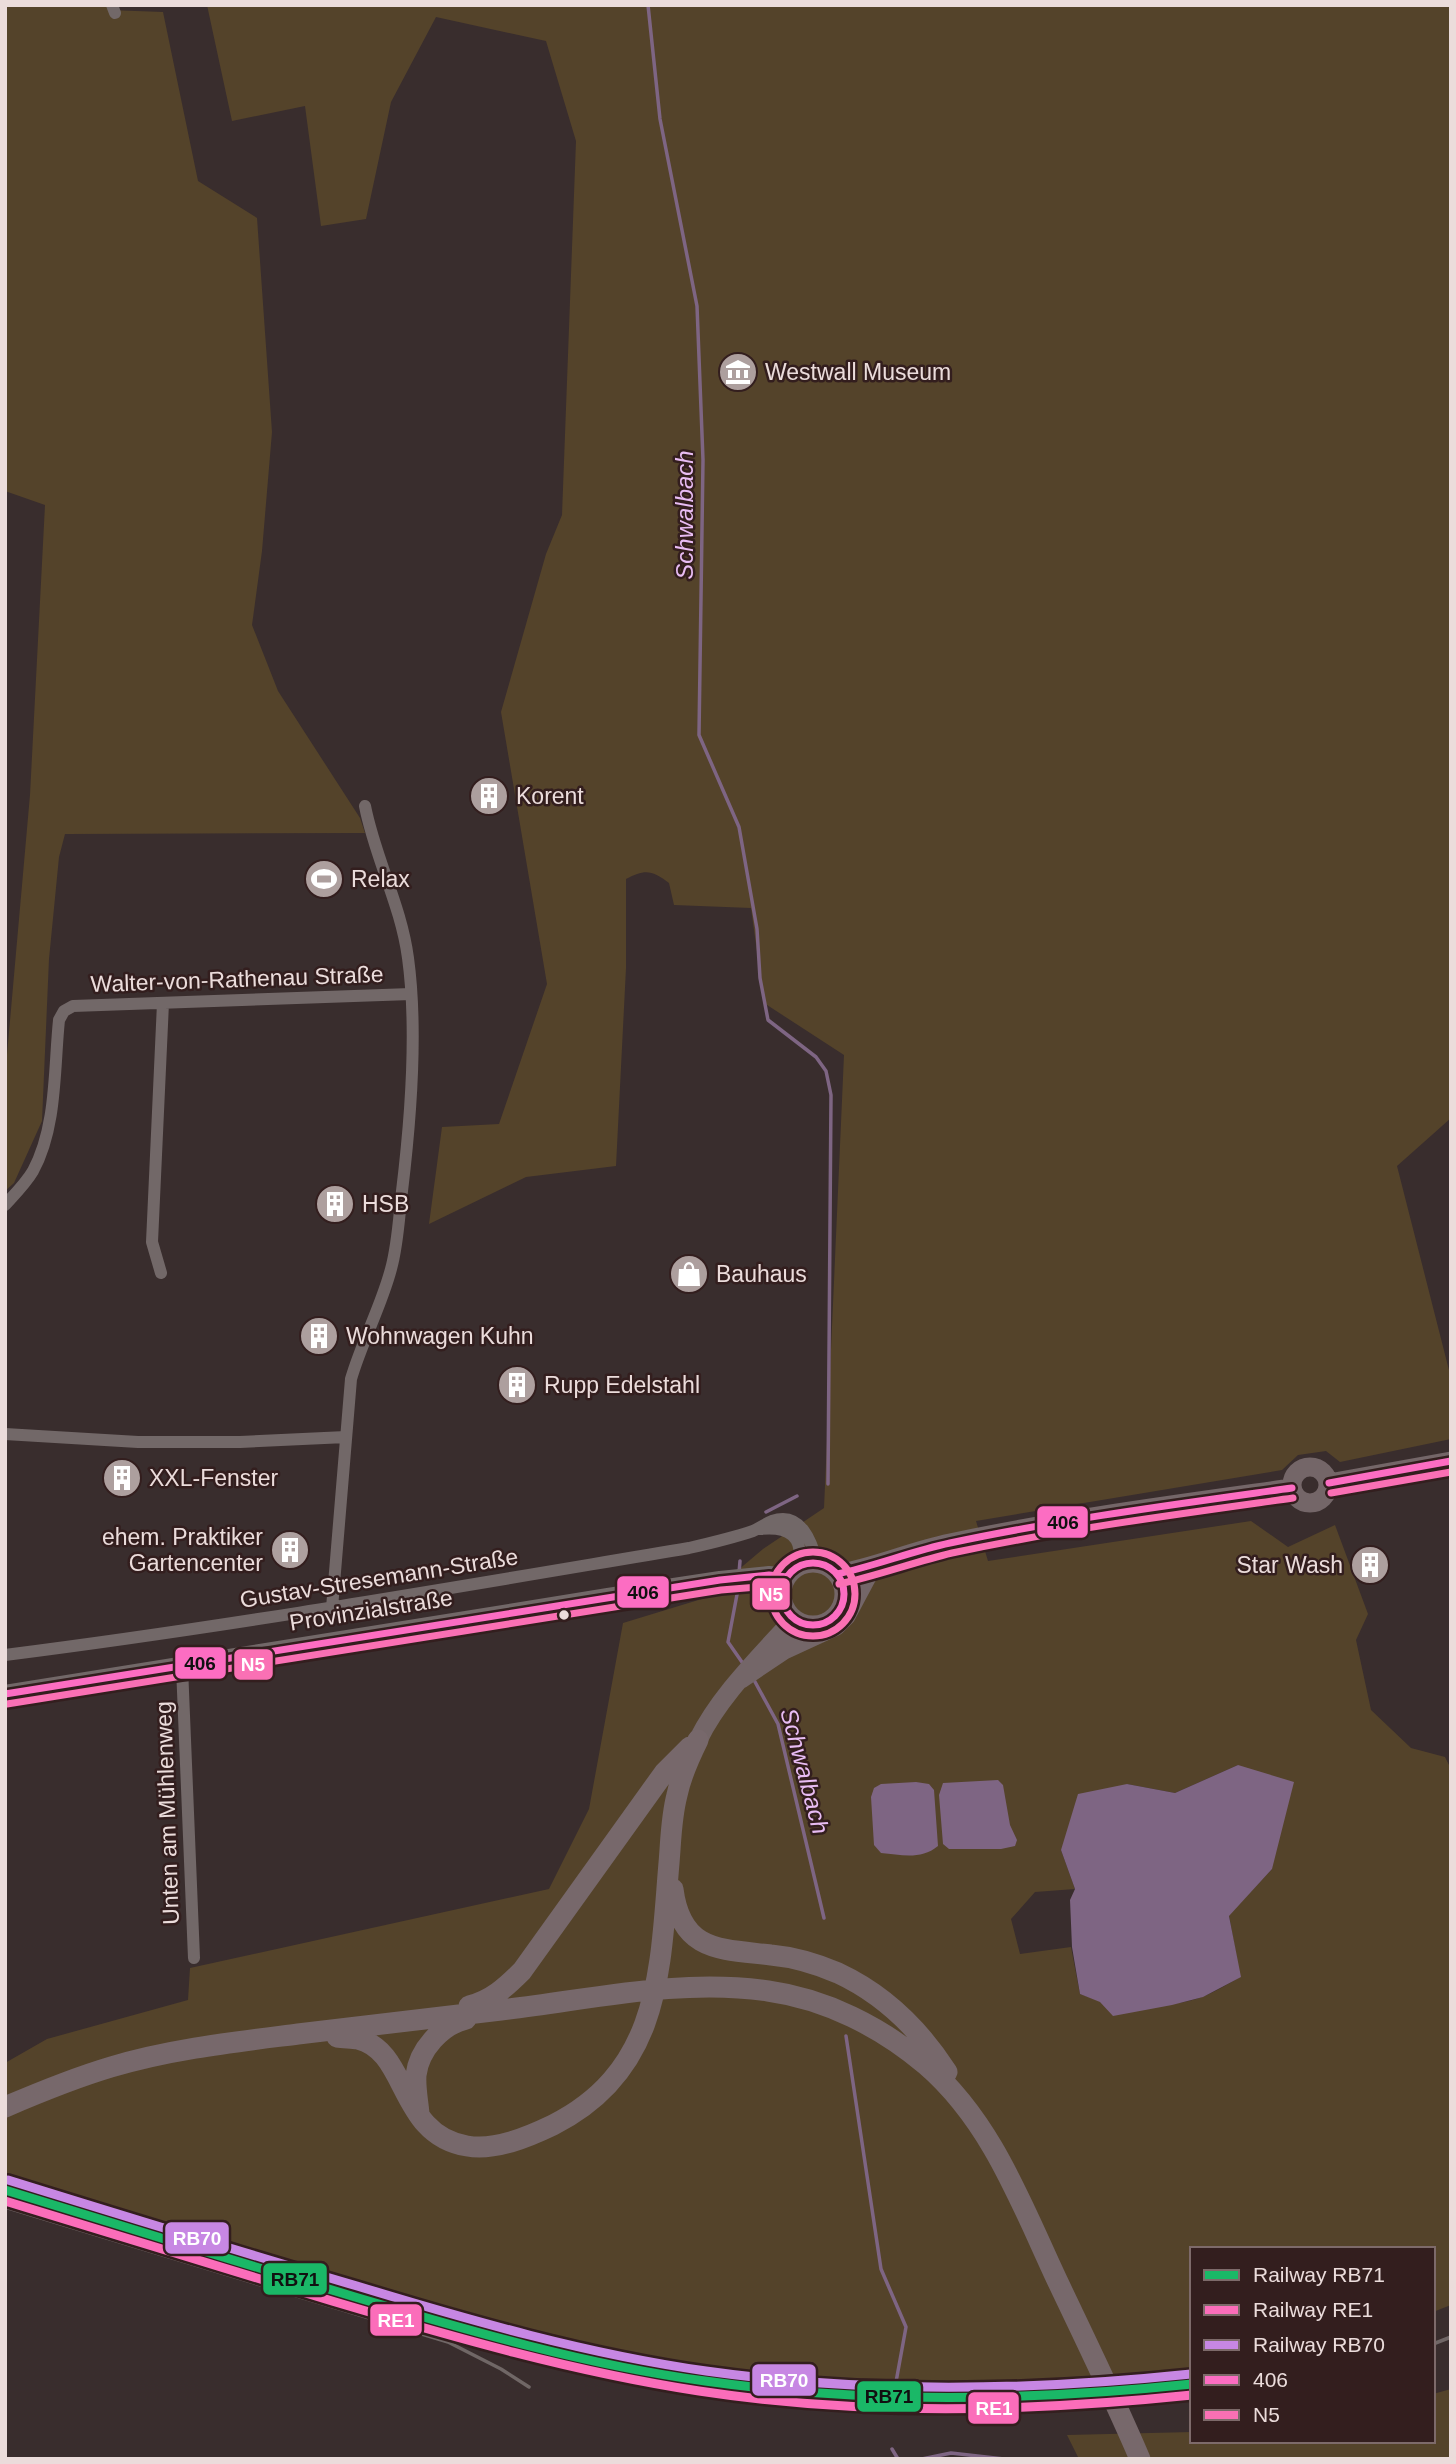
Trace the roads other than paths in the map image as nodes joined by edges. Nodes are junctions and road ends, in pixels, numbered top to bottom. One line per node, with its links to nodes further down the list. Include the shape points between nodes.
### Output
1 (365, 806): 2 (street, via 370,834 401,920)
2 (411, 994): 3 (street, Walter-von-Rathenau Straße); 7 (street, via 408,1141 395,1242 391,1268 351,1379)
3 (163, 1003): 4 (street, Walter-von-Rathenau Straße, via 74,1006 64,1011 40,1154 32,1172); 5 (street, via 152,1242)
4 (5, 1205)
5 (161, 1273)
6 (5, 1434): 7 (street, via 138,1442)
7 (346, 1437): 12 (street)
8 (1451, 1461): 9 (main road, via 1329,1483 1324,1498 1315,1503 1300,1501 1292,1488 1001,1533 919,1550)
9 (873, 1568): 11 (main road); 15 (main road, via 836,1626)
10 (796, 1574): 11 (main road, via 824,1565); 12 (street, Gustav-Stresemann-Straße, via 809,1537 795,1523 780,1519 689,1548); 13 (main road, via 782,1603); 16 (main road, Provinzialstraße, via 720,1580)
11 (841, 1583): 13 (main road, via 839,1611 832,1619 813,1626)
12 (332, 1608): 14 (street, Gustav-Stresemann-Straße)
13 (793, 1620): 15 (main road)
14 (5, 1655)
15 (759, 1663): 18 (main road, via 715,1711)
16 (183, 1667): 17 (main road, Provinzialstraße); 20 (street, Unten am Mühlenweg)
17 (5, 1694)
18 (698, 1741): 19 (highway, via 677,1793); 22 (highway, via 664,1773 522,1971 504,1989 480,2004)
19 (669, 1860): 24 (highway, via 680,1917 701,1943 794,1959 859,1984 899,2013 918,2034); 26 (highway, via 651,2009 630,2056 610,2081 563,2120 537,2133 490,2146 444,2141)
20 (194, 1958)
21 (502, 2010): 22 (highway); 24 (highway, via 674,1988 771,1991 828,2006 882,2032 927,2066); 26 (highway, via 459,2021 422,2053 416,2074)
22 (395, 2023): 23 (highway)
23 (272, 2037): 25 (highway, via 114,2066); 26 (highway, via 360,2039 391,2065)
24 (965, 2106): 27 (highway, via 1000,2158)
25 (5, 2107)
26 (419, 2116)
27 (1138, 2453)

